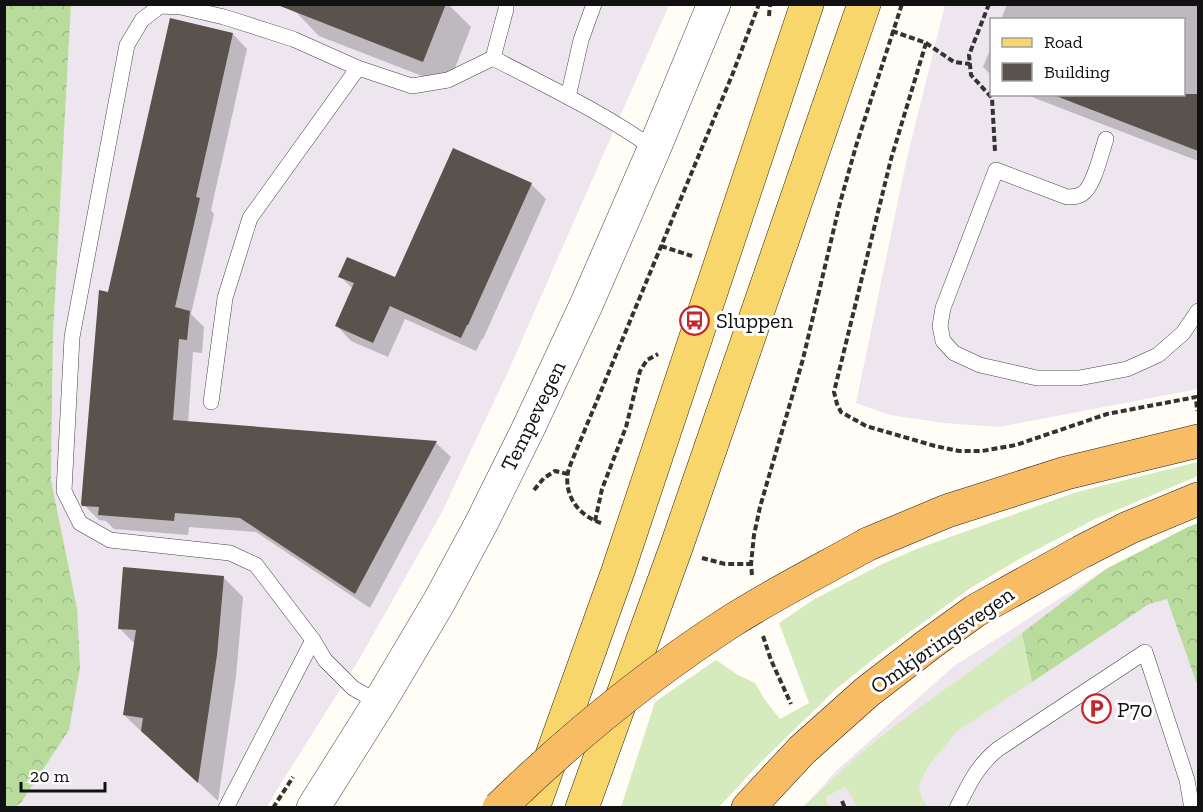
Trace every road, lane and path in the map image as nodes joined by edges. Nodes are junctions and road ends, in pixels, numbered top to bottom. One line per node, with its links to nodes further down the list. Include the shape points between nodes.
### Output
1 (506, 4): 10 (lane)
2 (594, 4): 15 (lane)
3 (714, 4): 17 (street, Tempevegen)
4 (759, 4): 19 (path)
5 (807, 4): 40 (main road, via 618,571)
6 (864, 4): 41 (main road)
7 (902, 4): 9 (path)
8 (989, 4): 11 (path, via 969,56)
9 (893, 32): 11 (path, via 926,43 954,62); 30 (path, via 840,203 803,359 760,507 751,564 725,564)
10 (493, 58): 12 (lane, via 447,80 412,86); 15 (lane)
11 (970, 64): 14 (path, via 971,75)
12 (358, 68): 23 (lane, via 250,218 225,298); 32 (lane, via 293,39 181,7 160,6 142,20 127,45 72,337 64,491 80,523 110,540 230,553 255,565)
13 (990, 96): 18 (path)
14 (990, 96)
15 (568, 97): 17 (lane)
16 (1106, 139): 18 (lane, via 1090,186 1076,197 1067,198)
17 (654, 149): 33 (street, Tempevegen, via 587,303 482,522)
18 (996, 170): 21 (lane, via 943,308 943,341 954,353 980,364 1037,378 1079,378 1127,369 1158,355 1183,333)
19 (661, 246): 20 (path); 28 (path, via 567,474 575,506)
20 (693, 256)
21 (1198, 311)
22 (660, 353): 28 (path, via 647,360 640,371 626,428 602,489)
23 (211, 402)
24 (1154, 404): 25 (path, via 1196,397)
25 (1198, 421)
26 (1198, 441): 39 (highway, bridge, via 1056,477 947,511 868,544 734,620 676,659 568,744)
27 (1198, 499): 42 (highway, Omkjøringsvegen, via 1128,528 975,611 867,692 802,750)
28 (596, 521): 29 (path)
29 (609, 525)
30 (702, 558)
31 (760, 629): 34 (path)
32 (313, 640): 33 (lane, via 325,660 353,687); 37 (lane)
33 (379, 703): 38 (street, Tempevegen)
34 (791, 704)
35 (842, 801): 43 (path)
36 (1198, 804): 44 (lane, via 1191,803 1145,652 998,749 976,772)
37 (226, 807)
38 (314, 807)
39 (499, 807)
40 (533, 807)
41 (582, 807)
42 (748, 807)
43 (845, 807)
44 (957, 807)

